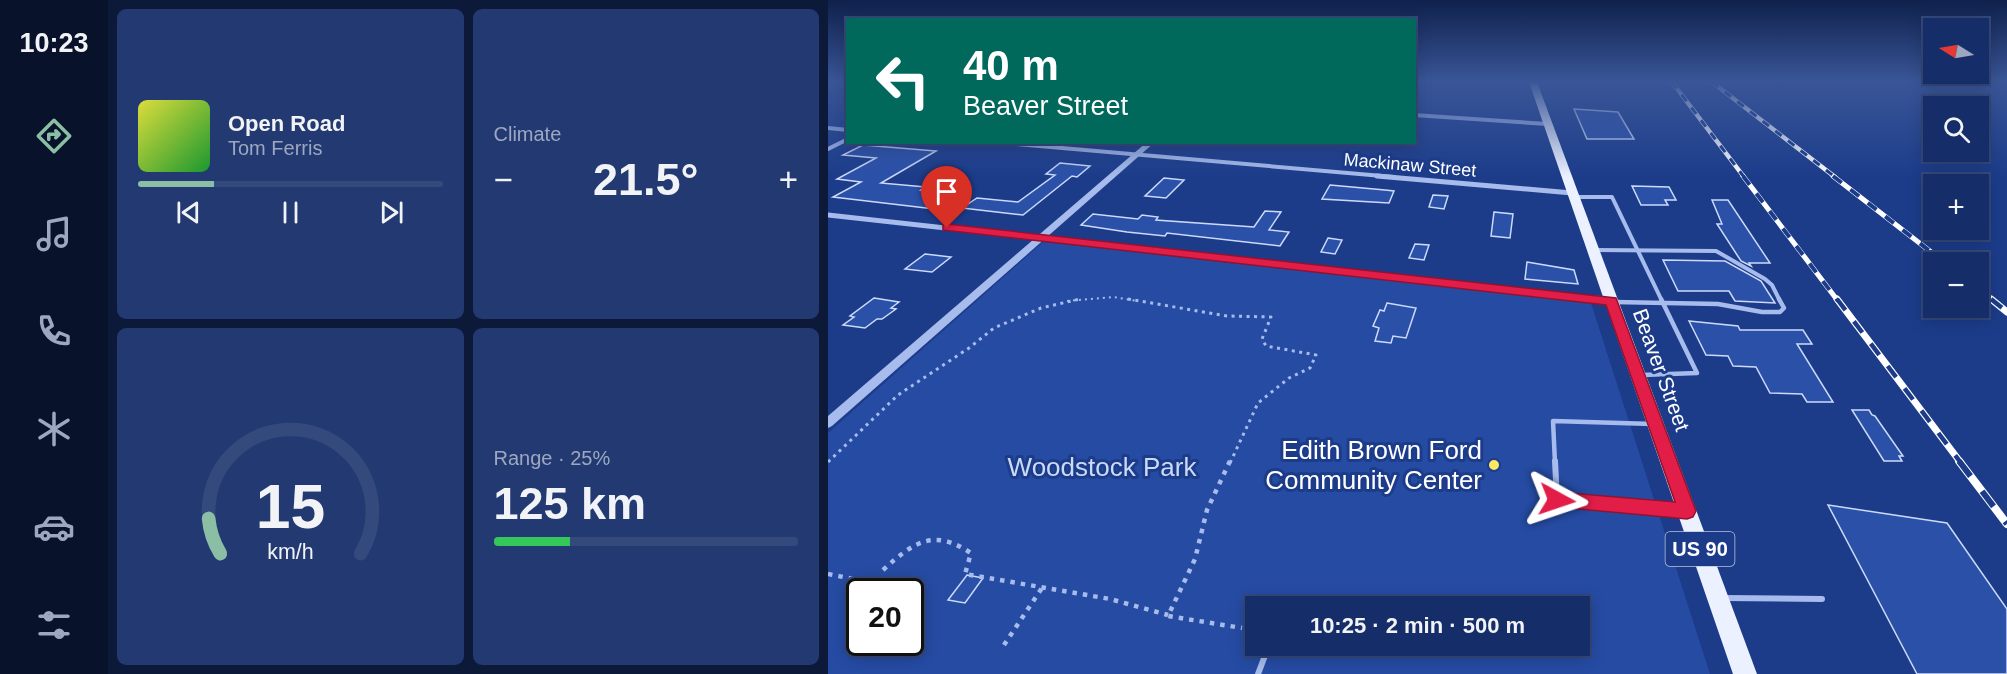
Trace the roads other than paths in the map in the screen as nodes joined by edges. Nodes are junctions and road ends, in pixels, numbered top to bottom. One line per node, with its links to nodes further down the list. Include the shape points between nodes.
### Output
1 (1544, 113): 3 (main road, Beaver Street / US 90)
2 (1416, 115): 3 (street)
3 (1548, 124): 11 (main road, Beaver Street / US 90)
4 (828, 128): 5 (street)
5 (846, 130)
6 (846, 140): 9 (street)
7 (1016, 144): 10 (street, Mackinaw Street)
8 (1150, 144): 10 (street)
9 (828, 149)
10 (1137, 155): 11 (street, Mackinaw Street); 13 (street)
11 (1573, 195): 14 (lane, via 1612,197); 15 (main road, Beaver Street / US 90)
12 (828, 214): 13 (street)
13 (1042, 238): 16 (street); 19 (street)
14 (1638, 249): 15 (lane); 17 (lane); 17 (lane, via 1716,251 1765,279 1784,308 1780,312 1762,312 1718,304)
15 (1592, 250): 16 (main road, Beaver Street / US 90)
16 (1611, 301): 17 (lane); 18 (main road, Beaver Street / US 90)
17 (1664, 304): 18 (lane, via 1697,373)
18 (1638, 375): 20 (main road, Beaver Street / US 90)
19 (828, 423)
20 (1656, 424): 21 (main road, Beaver Street / US 90); 21 (lane, via 1553,421 1557,500)
21 (1687, 511): 22 (main road, Beaver Street / US 90)
22 (1718, 597): 23 (lane); 26 (main road, Beaver Street / US 90)
23 (1822, 599)
24 (1265, 656): 25 (lane)
25 (1258, 674)
26 (1745, 674)

